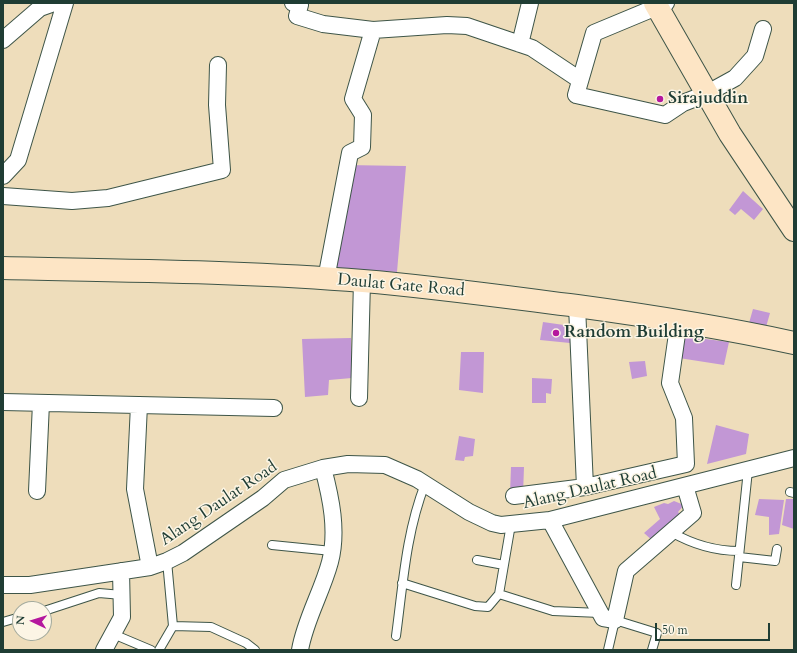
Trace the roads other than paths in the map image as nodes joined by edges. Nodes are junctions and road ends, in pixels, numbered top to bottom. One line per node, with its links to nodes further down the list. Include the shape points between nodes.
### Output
1 (54, 3): 8 (street, via 40,8)
2 (65, 3): 13 (street, via 18,160)
3 (293, 3): 7 (street, via 300,5 297,16 323,24)
4 (530, 3): 9 (street)
5 (659, 4): 11 (street, via 594,33); 12 (main road)
6 (763, 29): 12 (street, via 755,56 735,78)
7 (373, 30): 9 (street, via 467,26); 17 (street, via 353,99 363,115 362,147 350,153)
8 (3, 40)
9 (520, 44): 11 (street, via 549,58)
10 (218, 65): 14 (street, via 217,105 222,170 108,198 72,201)
11 (580, 80): 12 (street, via 576,95 665,115 683,103)
12 (706, 94): 15 (main road)
13 (3, 176)
14 (3, 196)
15 (794, 230)
16 (3, 268): 17 (main road, Daulat Gate Road)
17 (326, 279): 18 (main road, Daulat Gate Road)
18 (362, 281): 19 (main road, Daulat Gate Road); 22 (street)
19 (577, 306): 20 (main road, Daulat Gate Road); 32 (street)
20 (678, 320): 21 (main road, Daulat Gate Road); 32 (street, via 670,383 684,418 686,464)
21 (794, 343)
22 (359, 398)
23 (3, 402): 24 (street)
24 (41, 403): 25 (street); 33 (street)
25 (139, 405): 26 (street); 45 (street, via 135,489)
26 (274, 408)
27 (794, 458): 29 (street, Alang Daulat Road)
28 (323, 468): 30 (street, Alang Daulat Road, via 348,464 385,465); 40 (street, via 330,494 334,535); 43 (street, Alang Daulat Road, via 284,480 263,498 183,553)
29 (748, 470): 31 (street, Alang Daulat Road); 41 (lane)
30 (425, 484): 36 (street, Alang Daulat Road, via 469,512 492,523); 47 (lane, via 416,506)
31 (684, 486): 35 (street, Alang Daulat Road); 37 (street, via 693,513)
32 (585, 487): 34 (street)
33 (38, 491)
34 (514, 496)
35 (550, 520): 36 (street, Alang Daulat Road); 53 (street)
36 (511, 524): 44 (lane)
37 (671, 532): 41 (lane, via 709,548); 54 (street, via 626,570)
38 (272, 545): 40 (lane)
39 (777, 549): 41 (lane, via 775,561)
40 (332, 551): 62 (street)
41 (739, 554): 49 (lane)
42 (476, 560): 44 (lane)
43 (167, 561): 45 (street, Alang Daulat Road); 55 (lane)
44 (504, 565): 50 (lane)
45 (150, 567): 46 (street, Alang Daulat Road)
46 (121, 572): 48 (street, Alang Daulat Road, via 30,585); 51 (street)
47 (402, 583): 50 (lane, via 475,606 488,607); 57 (lane)
48 (3, 585)
49 (736, 585)
50 (499, 594): 53 (lane, via 553,611)
51 (122, 595): 52 (lane, via 99,593); 56 (street, via 122,617)
52 (52, 608)
53 (600, 613): 54 (street, via 603,618)
54 (615, 620): 63 (lane); 64 (lane, via 657,633)
55 (173, 626): 60 (lane); 61 (lane, via 211,627 246,643)
56 (113, 634): 58 (street); 59 (lane)
57 (396, 636)
58 (104, 650)
59 (151, 650)
60 (160, 650)
61 (255, 650)
62 (300, 650)
63 (609, 650)
64 (652, 650)

